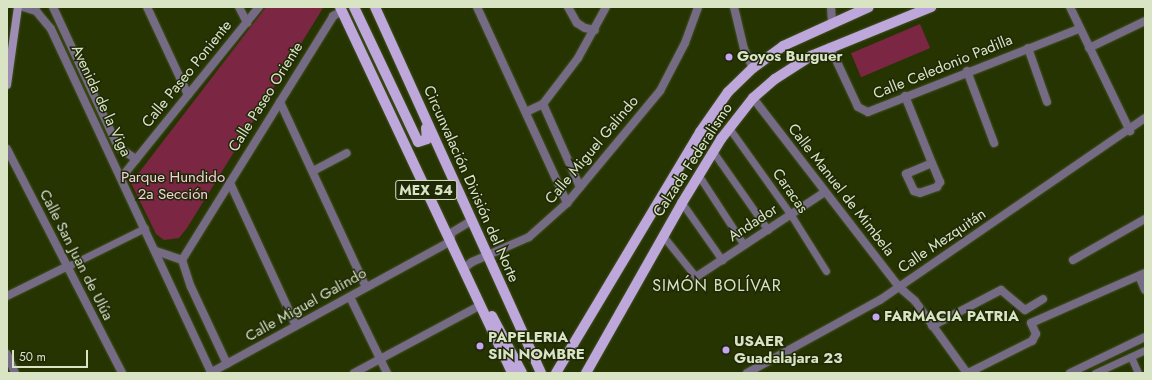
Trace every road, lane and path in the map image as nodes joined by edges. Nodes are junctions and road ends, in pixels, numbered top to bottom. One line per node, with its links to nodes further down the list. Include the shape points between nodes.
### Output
1 (18, 7): 29 (main road)
2 (23, 7): 49 (street, Avenida de la Viga, via 36,11 51,29)
3 (53, 7): 45 (street, Avenida de la Viga, via 118,147)
4 (147, 7): 30 (street)
5 (239, 7): 21 (street)
6 (260, 7): 21 (street, Calle Paseo Poniente)
7 (354, 7): 37 (main road, via 418,142 423,142 428,135 422,120)
8 (375, 7): 37 (main road, Circunvalación División del Norte / MEX 54)
9 (476, 7): 36 (street)
10 (568, 7): 23 (street, via 577,23)
11 (606, 7): 23 (street)
12 (698, 7): 51 (street, Calle Miguel Galindo, via 685,43 660,91)
13 (734, 7): 27 (street, via 744,49)
14 (831, 7): 20 (street)
15 (869, 7): 20 (main road, Calzada Federalismo)
16 (931, 7): 24 (main road, Calzada Federalismo)
17 (1070, 7): 22 (street)
18 (341, 9): 33 (street, Calle Paseo Oriente, via 333,16); 61 (main road, MEX 54)
19 (1145, 21): 26 (street)
20 (832, 22): 27 (main road, Calzada Federalismo, via 782,46)
21 (247, 23): 30 (street, Calle Paseo Poniente)
22 (1080, 29): 25 (street, Calle Celedonio Padilla); 26 (street)
23 (595, 30): 35 (street, via 578,58)
24 (830, 47): 31 (street, Calle Celedonio Padilla, via 862,112 868,112); 32 (main road, Calzada Federalismo, via 787,70)
25 (1028, 48): 28 (street, Calle Celedonio Padilla); 34 (street)
26 (1089, 48): 40 (street)
27 (753, 68): 96 (main road, Calzada Federalismo, via 728,92 707,121)
28 (967, 71): 31 (street, Calle Celedonio Padilla); 41 (street)
29 (7, 85)
30 (188, 95): 45 (street, Calle Paseo Poniente)
31 (905, 96): 46 (street)
32 (753, 98): 39 (main road, Calzada Federalismo); 52 (street, Calle Manuel de Mimbela)
33 (280, 102): 47 (street); 50 (street, Calle Paseo Oriente)
34 (1047, 102)
35 (543, 104): 36 (street); 51 (street)
36 (526, 112): 53 (street)
37 (423, 113): 57 (main road, Circunvalación División del Norte / MEX 54)
38 (1145, 118): 40 (street, Calle Mezquitán)
39 (729, 128): 44 (main road, Calzada Federalismo); 55 (street, Caracas)
40 (1130, 130): 74 (street, Calle Mezquitán)
41 (994, 143)
42 (7, 149): 68 (street, Calle San Juan de Ulúa)
43 (347, 153): 47 (street)
44 (714, 153): 48 (main road, Calzada Federalismo); 59 (street)
45 (136, 160): 49 (street, Calle Paseo Poniente)
46 (932, 163)
47 (313, 172): 73 (street)
48 (699, 176): 54 (main road, Calzada Federalismo); 62 (street)
49 (121, 178): 58 (street, Avenida de la Viga)
50 (230, 182): 65 (street, Calle Paseo Oriente); 80 (street)
51 (580, 187): 53 (street, Calle Miguel Galindo)
52 (825, 192): 55 (street, Andador); 74 (street, Calle Manuel de Mimbela)
53 (567, 203): 64 (street, Calle Miguel Galindo, via 539,231)
54 (682, 203): 60 (main road, Calzada Federalismo); 66 (street)
55 (792, 215): 59 (street, Andador); 70 (street, Caracas)
56 (1145, 220): 67 (street)
57 (471, 221): 61 (street, Calle Miguel Galindo, via 451,233); 64 (main road, Circunvalación División del Norte / MEX 54)
58 (145, 228): 63 (street, Avenida de la Viga); 68 (street)
59 (768, 230): 62 (street, Andador)
60 (663, 236): 72 (street); 97 (main road, Calzada Federalismo)
61 (451, 241): 69 (main road, MEX 54); 73 (street, Calle Miguel Galindo)
62 (744, 245): 66 (street, Andador)
63 (156, 251): 65 (street); 88 (street, Avenida de la Viga)
64 (487, 256): 69 (street, Calle Miguel Galindo); 95 (main road, Circunvalación División del Norte / MEX 54)
65 (182, 260): 87 (street, via 191,287)
66 (722, 260): 72 (street, Andador)
67 (1073, 260)
68 (66, 267): 76 (street); 90 (street, Calle San Juan de Ulúa)
69 (463, 269): 79 (main road, MEX 54)
70 (826, 271)
71 (1142, 275): 75 (street); 99 (street, via 1031,323 1036,334 1032,341)
72 (696, 277)
73 (366, 287): 77 (street, Calle Miguel Galindo)
74 (899, 287): 81 (street, Calle Manuel de Mimbela, via 915,301); 98 (street, Calle Mezquitán)
75 (1145, 290)
76 (7, 296)
77 (350, 296): 80 (street, Calle Miguel Galindo); 86 (street)
78 (1043, 299): 81 (street, via 1026,310 1001,290)
79 (481, 305): 86 (street); 93 (main road, MEX 54); 94 (main road, via 502,332)
80 (296, 326): 87 (street, Calle Miguel Galindo)
81 (932, 326): 99 (street, Calle Manuel de Mimbela)
82 (1145, 338): 100 (street)
83 (1145, 350): 85 (street)
84 (7, 354): 89 (street)
85 (1131, 357): 101 (street); 102 (street)
86 (380, 358): 91 (street); 92 (street)
87 (227, 364): 88 (street, Calle Miguel Galindo)
88 (210, 372)
89 (15, 373)
90 (122, 373)
91 (354, 373)
92 (388, 373)
93 (512, 373)
94 (522, 373)
95 (541, 373)
96 (556, 373)
97 (586, 373)
98 (747, 373)
99 (968, 373)
100 (1070, 373)
101 (1095, 373)
102 (1138, 373)

